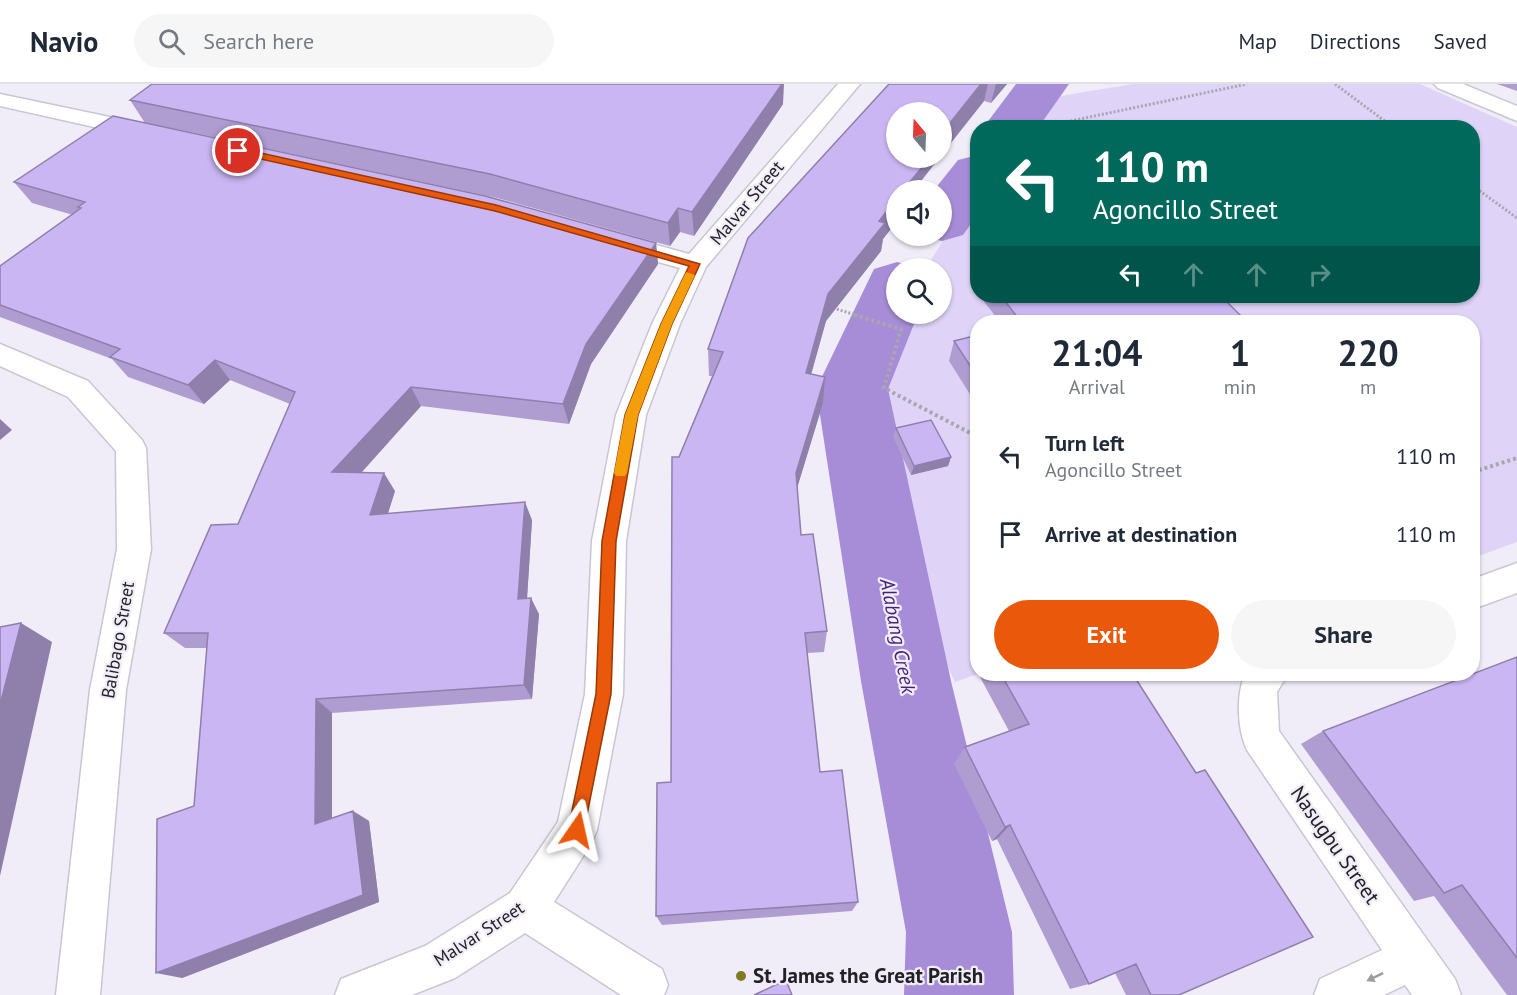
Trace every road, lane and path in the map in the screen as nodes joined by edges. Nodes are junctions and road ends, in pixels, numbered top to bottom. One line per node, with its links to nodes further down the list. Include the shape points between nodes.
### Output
1 (1247, 84): 8 (path)
2 (1335, 84): 9 (path)
3 (1445, 84): 7 (street)
4 (838, 88): 14 (street, Malvar Street)
5 (41, 89): 6 (street)
6 (6, 107): 10 (street)
7 (1517, 114)
8 (1084, 120)
9 (1383, 120)
10 (166, 135)
11 (1480, 191): 12 (path)
12 (1517, 218)
13 (596, 236): 14 (street)
14 (695, 264): 23 (street, Malvar Street, via 666,324 631,415 609,541 604,694 577,830)
15 (832, 308): 17 (path, via 901,329 884,388)
16 (0, 354): 26 (street, Balibago Street, via 78,389 131,448 134,549 108,690)
17 (970, 433)
18 (1517, 458): 19 (path)
19 (1480, 470)
20 (1517, 578): 21 (street)
21 (1480, 591)
22 (1264, 681): 24 (street, Nasugbu Street, via 1260,737)
23 (525, 908): 25 (street); 27 (street, Malvar Street, via 440,962)
24 (1413, 958): 28 (street, one-way to 28); 29 (street, Nasugbu Street)
25 (646, 985)
26 (78, 995)
27 (357, 995)
28 (1336, 995)
29 (1439, 995)

